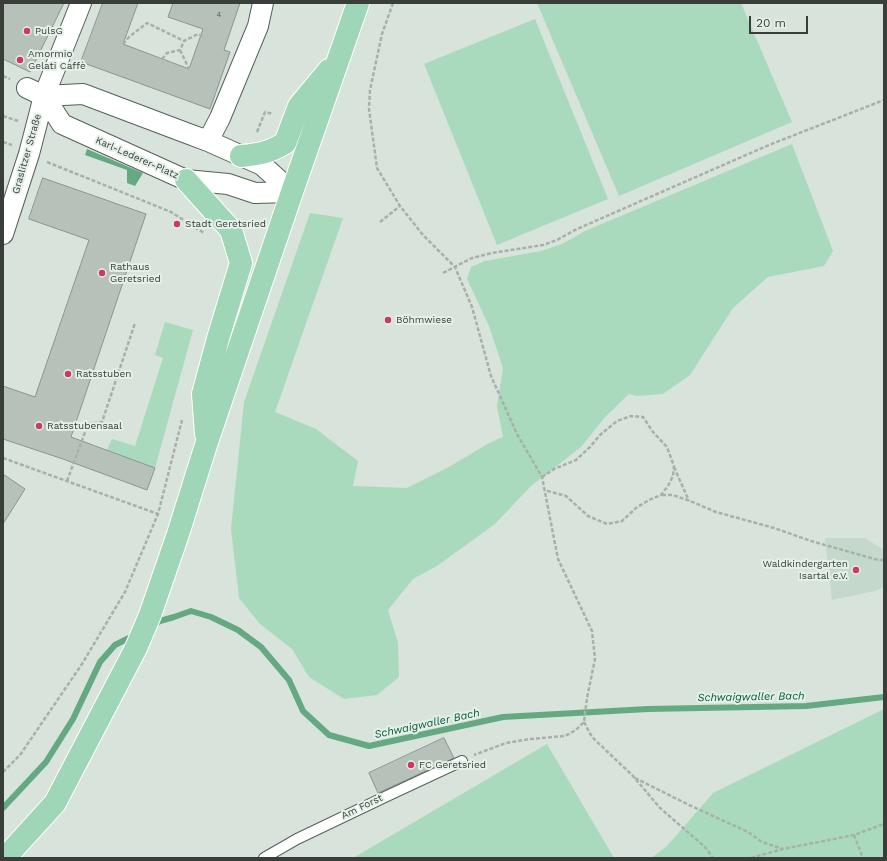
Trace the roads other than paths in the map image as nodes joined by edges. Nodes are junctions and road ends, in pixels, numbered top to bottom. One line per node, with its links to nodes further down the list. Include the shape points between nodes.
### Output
1 (81, 3): 5 (street, Graslitzer Straße)
2 (263, 3): 6 (street, via 258,26)
3 (358, 3): 4 (main road)
4 (339, 59): 7 (main road, via 299,106 285,143 261,154); 9 (main road)
5 (35, 92): 6 (street, via 83,94); 8 (street, Karl-Lederer-Platz, via 62,124); 10 (street, Graslitzer Straße, via 29,154)
6 (208, 141): 7 (street)
7 (241, 156): 9 (street, via 262,165)
8 (186, 180): 9 (street, Karl-Lederer-Platz, via 228,184 255,193); 11 (main road, via 231,230 241,264 204,394)
9 (292, 192): 11 (main road)
10 (3, 234)
11 (206, 445): 13 (main road, via 178,534 136,648 55,803)
12 (462, 761): 14 (lane, Am Forst, via 304,835)
13 (5, 858)
14 (264, 858)

